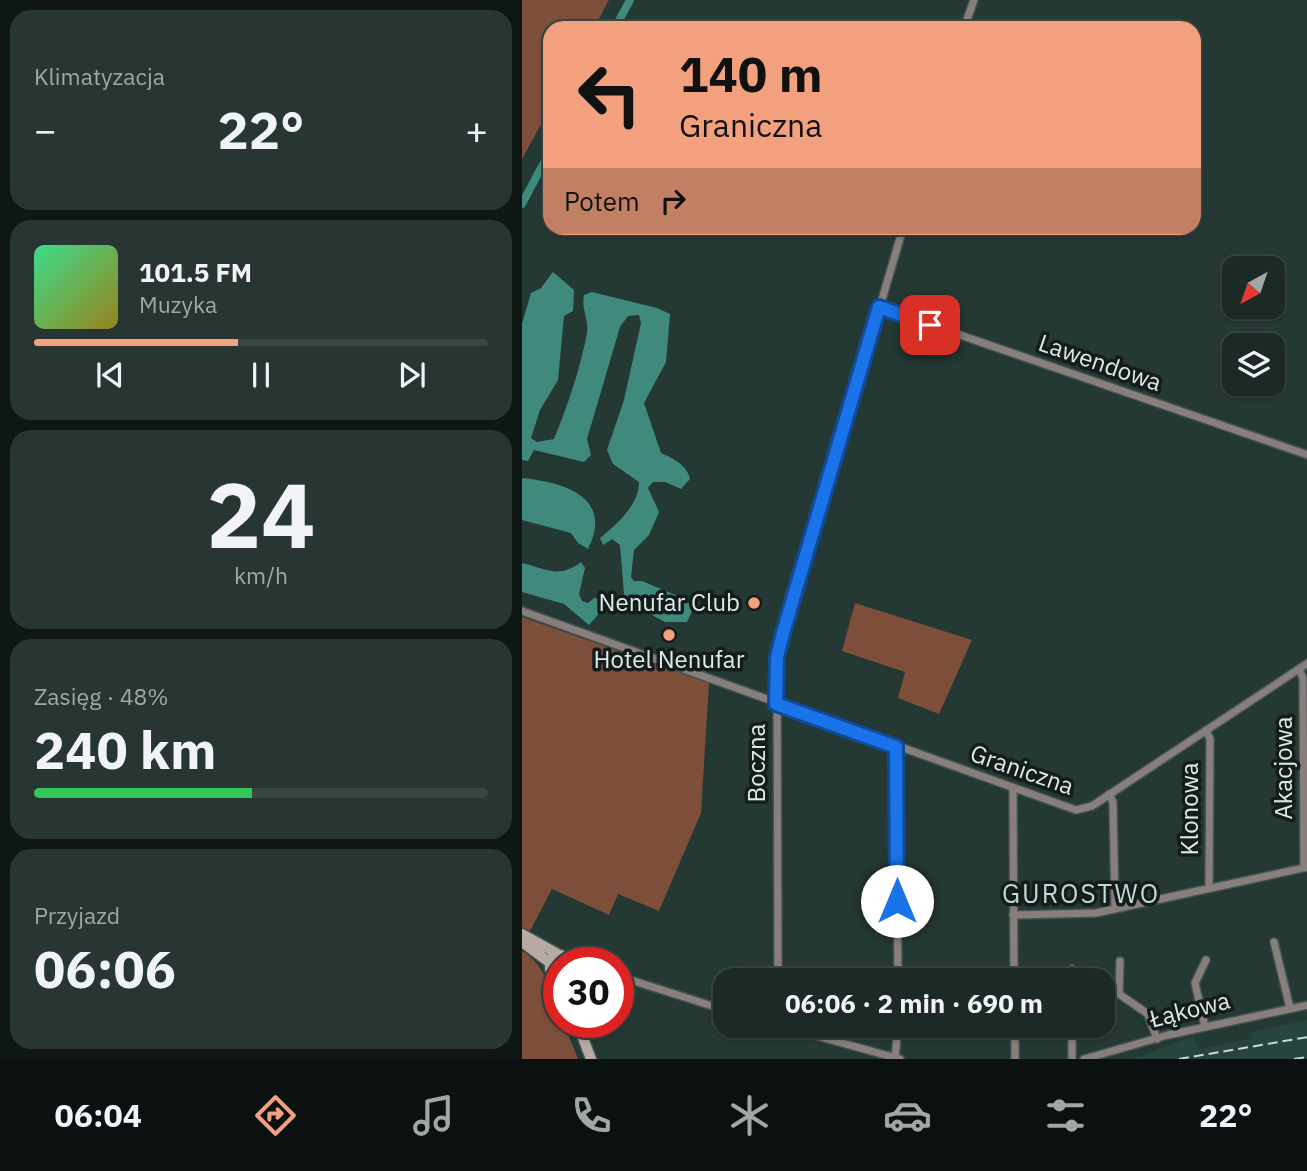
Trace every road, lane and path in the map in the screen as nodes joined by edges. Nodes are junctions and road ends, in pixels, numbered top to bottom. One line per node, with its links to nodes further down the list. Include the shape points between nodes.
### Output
1 (974, 0): 2 (street)
2 (967, 21)
3 (901, 235): 4 (street, Boczna)
4 (879, 307): 5 (street, Lawendowa); 9 (street, Boczna, via 783,633 777,657)
5 (1308, 455)
6 (522, 611): 9 (street, Graniczna)
7 (1308, 663): 8 (street, Graniczna)
8 (1299, 669): 10 (street, Graniczna); 14 (street, Akacjowa, via 1303,678)
9 (776, 704): 11 (street, Graniczna); 25 (street, Boczna)
10 (1206, 730): 13 (street, Graniczna); 15 (street, Klonowa, via 1210,739)
11 (896, 747): 12 (street, Graniczna); 26 (street)
12 (1013, 789): 13 (street, Graniczna, via 1076,810); 17 (street)
13 (1109, 794): 16 (street, via 1113,802)
14 (1306, 868): 15 (street)
15 (1209, 888): 16 (street)
16 (1115, 909): 17 (street, via 1074,915)
17 (1013, 915): 27 (street)
18 (522, 934): 21 (street)
19 (522, 942): 22 (street)
20 (1274, 942): 31 (street)
21 (544, 947)
22 (543, 960)
23 (1206, 960): 32 (street, via 1195,983)
24 (1120, 961): 38 (street, via 1119,994 1148,1014)
25 (778, 968)
26 (898, 968)
27 (1014, 968)
28 (634, 981): 30 (street)
29 (1308, 1005): 31 (street, Łąkowa)
30 (713, 1006)
31 (1290, 1008): 32 (street, Łąkowa)
32 (1205, 1027): 38 (street, Łąkowa)
33 (583, 1038): 39 (street)
34 (823, 1038): 40 (street)
35 (898, 1038): 40 (street)
36 (1014, 1038): 41 (street)
37 (1072, 1038): 42 (street)
38 (1157, 1039): 43 (street, Łąkowa)
39 (591, 1059)
40 (897, 1059)
41 (1015, 1059)
42 (1072, 1059)
43 (1084, 1059)

